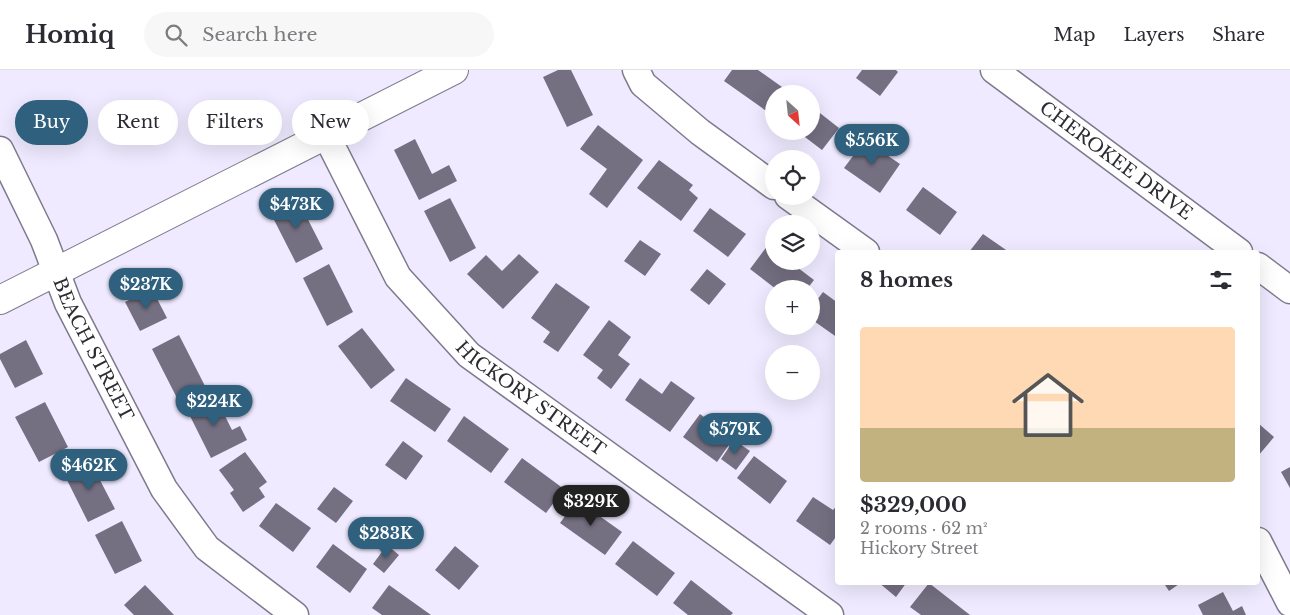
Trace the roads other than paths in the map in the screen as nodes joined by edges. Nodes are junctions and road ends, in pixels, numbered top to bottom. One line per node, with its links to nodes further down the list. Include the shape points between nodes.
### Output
1 (454, 70): 4 (main road)
2 (636, 70): 8 (street, via 643,84 700,132)
3 (994, 70): 11 (street, CHEROKEE DRIVE)
4 (369, 113)
5 (306, 145): 13 (main road)
6 (331, 145): 19 (street, HICKORY STREET, via 398,277 469,355)
7 (0, 150): 13 (street, BEACH STREET, via 44,240)
8 (765, 179)
9 (801, 205): 10 (street)
10 (863, 250)
11 (1236, 250)
12 (1260, 268): 14 (street)
13 (55, 272): 15 (main road); 18 (street, BEACH STREET, via 164,489 207,548)
14 (1290, 290)
15 (0, 300)
16 (1260, 545): 17 (street)
17 (1290, 603)
18 (296, 615)
19 (830, 615)

